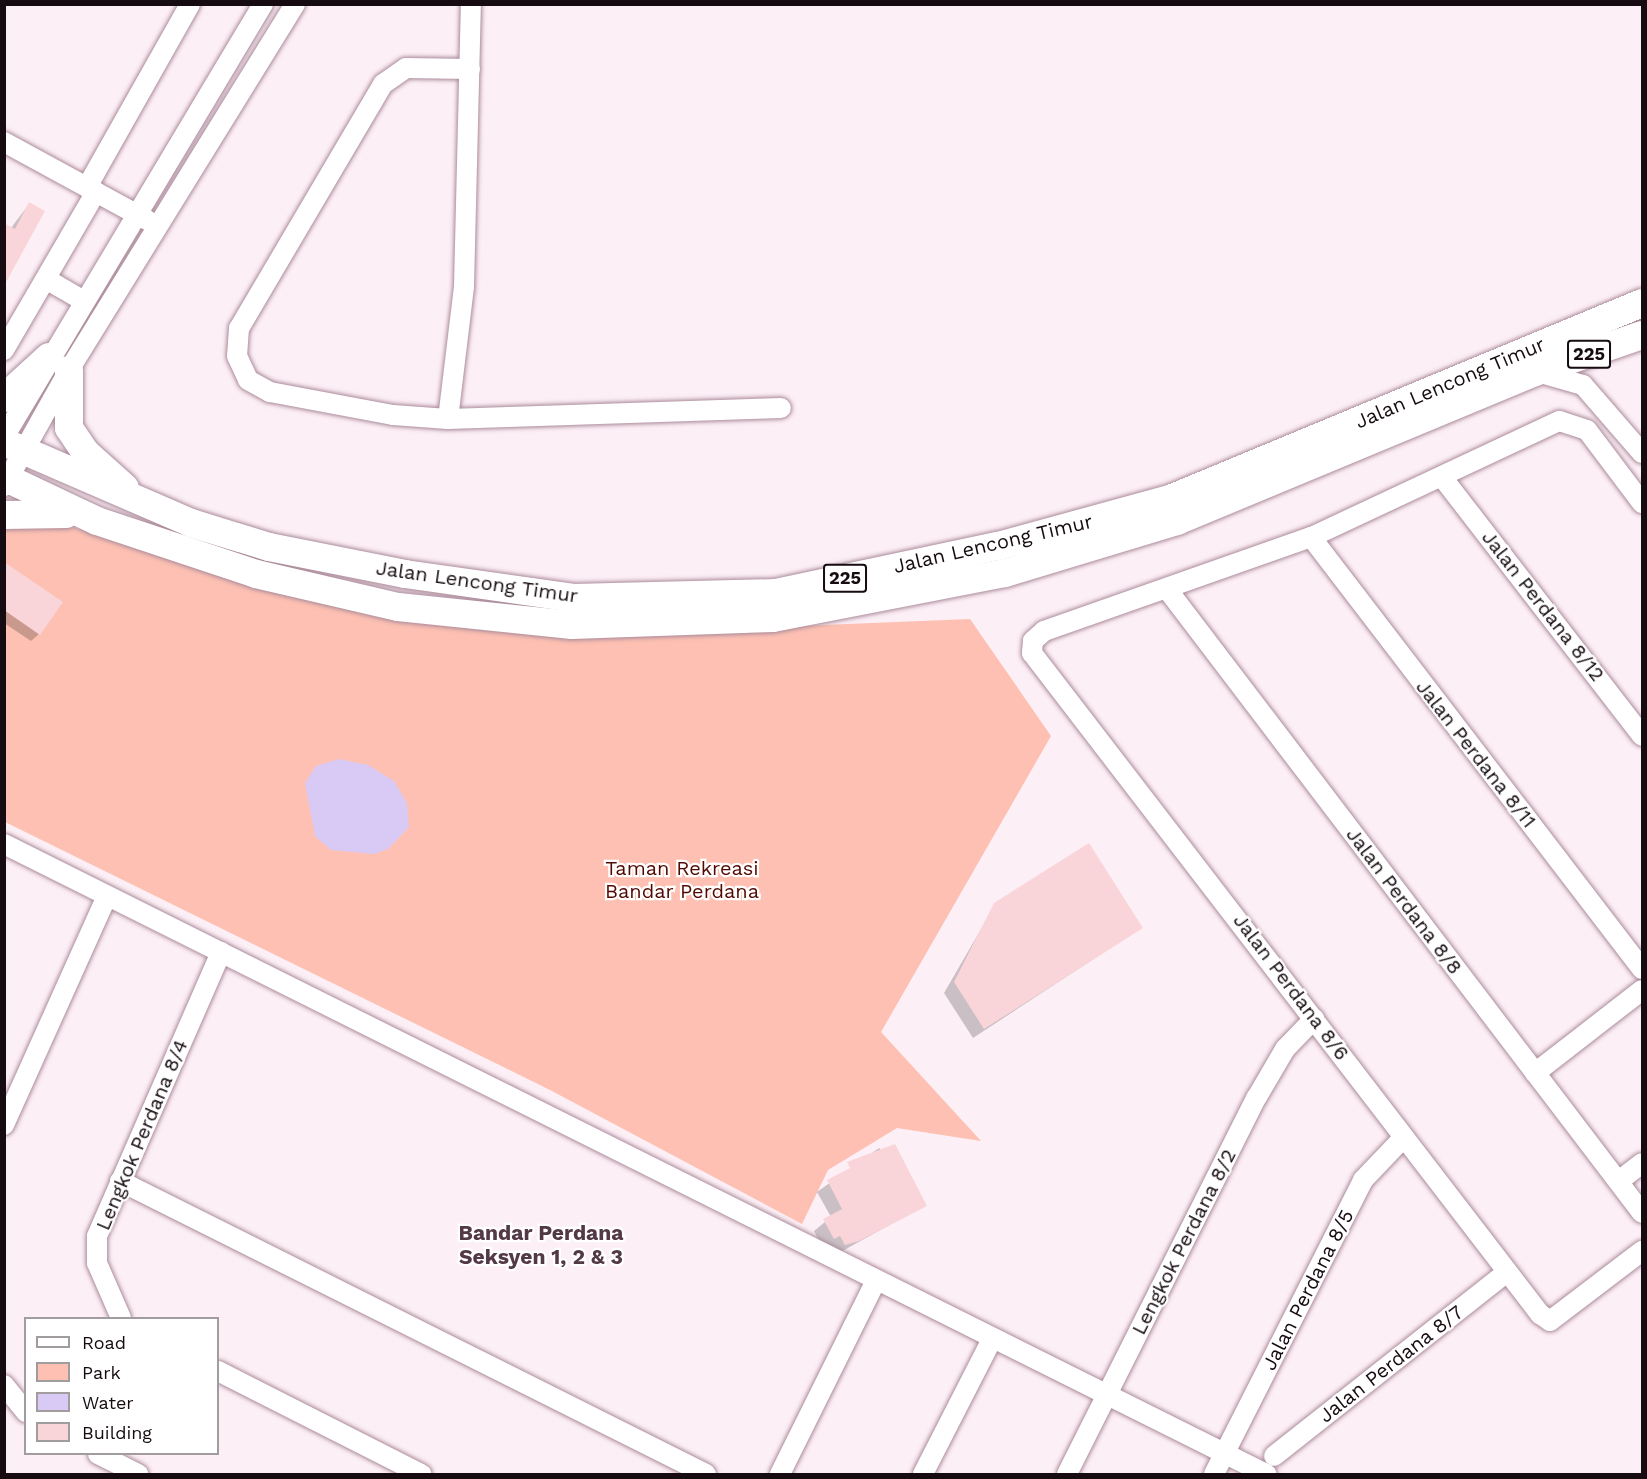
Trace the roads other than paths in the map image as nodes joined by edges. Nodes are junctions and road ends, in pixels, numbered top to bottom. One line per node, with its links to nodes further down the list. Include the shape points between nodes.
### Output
1 (190, 4): 7 (street)
2 (263, 4): 8 (street)
3 (295, 4): 9 (street)
4 (471, 4): 5 (street)
5 (470, 69): 19 (street, via 464,286); 19 (street, via 406,68 383,84 247,311 236,343 241,370 270,392 393,416)
6 (4, 142): 7 (street)
7 (91, 189): 8 (street); 10 (street)
8 (137, 214): 9 (street); 11 (street)
9 (158, 226): 15 (street)
10 (46, 279): 11 (street); 14 (street)
11 (84, 301): 15 (street)
12 (1642, 303): 27 (highway, Jalan Lencong Timur / 225, via 1170,499 998,546 776,593 573,598 405,574 270,547)
13 (1642, 335): 16 (highway, Jalan Lencong Timur / 225)
14 (4, 350)
15 (59, 364): 17 (highway); 20 (street); 27 (highway, via 66,417 86,453 133,494)
16 (1535, 372): 21 (street, via 1583,385); 26 (highway, Jalan Lencong Timur / 225, via 1177,521 1005,573 773,618 572,625 398,607 256,574)
17 (4, 398)
18 (781, 408): 19 (street)
19 (448, 418)
20 (11, 444): 23 (street); 27 (highway, Jalan Lencong Timur / 225)
21 (1642, 453)
22 (1442, 477): 24 (street, via 1559,421 1587,430); 28 (street); 30 (street, Jalan Perdana 8/12)
23 (6, 481): 26 (highway, Jalan Lencong Timur / 225)
24 (1642, 503)
25 (4, 515): 26 (highway, via 51,510)
26 (97, 521)
27 (191, 524)
28 (1311, 537): 29 (street); 34 (street, Jalan Perdana 8/11)
29 (1167, 589): 36 (street, Jalan Perdana 8/6, via 1044,631 1033,641 1032,653); 37 (street, Jalan Perdana 8/8)
30 (1642, 736)
31 (4, 844): 32 (street)
32 (107, 896): 33 (street); 38 (street)
33 (221, 952): 41 (street, Lengkok Perdana 8/4); 46 (street)
34 (1642, 969)
35 (1642, 990): 37 (street)
36 (1314, 1018): 39 (street, Jalan Perdana 8/6); 51 (street, Lengkok Perdana 8/2, via 1285,1048 1257,1097)
37 (1535, 1073): 42 (street, Jalan Perdana 8/8)
38 (4, 1125)
39 (1404, 1137): 45 (street, Jalan Perdana 8/6); 53 (street, Jalan Perdana 8/5, via 1363,1180)
40 (1642, 1163): 42 (street)
41 (120, 1181): 47 (street, Lengkok Perdana 8/4, via 95,1249); 59 (street)
42 (1618, 1181): 43 (street, Jalan Perdana 8/8)
43 (1642, 1213)
44 (1642, 1251): 45 (street, Jalan Perdana 8/6, via 1550,1321)
45 (1507, 1272): 55 (street, Jalan Perdana 8/7)
46 (876, 1281): 48 (street); 60 (street)
47 (121, 1317)
48 (992, 1339): 51 (street); 61 (street)
49 (219, 1372): 57 (street)
50 (4, 1385): 52 (street)
51 (1105, 1396): 53 (street); 62 (street, Lengkok Perdana 8/2)
52 (24, 1410)
53 (1225, 1454): 63 (street, Jalan Perdana 8/5); 64 (street)
54 (99, 1455): 56 (street)
55 (1274, 1456)
56 (113, 1469): 58 (street)
57 (412, 1472)
58 (138, 1474)
59 (706, 1474)
60 (780, 1474)
61 (922, 1474)
62 (1067, 1474)
63 (1214, 1474)
64 (1266, 1474)

